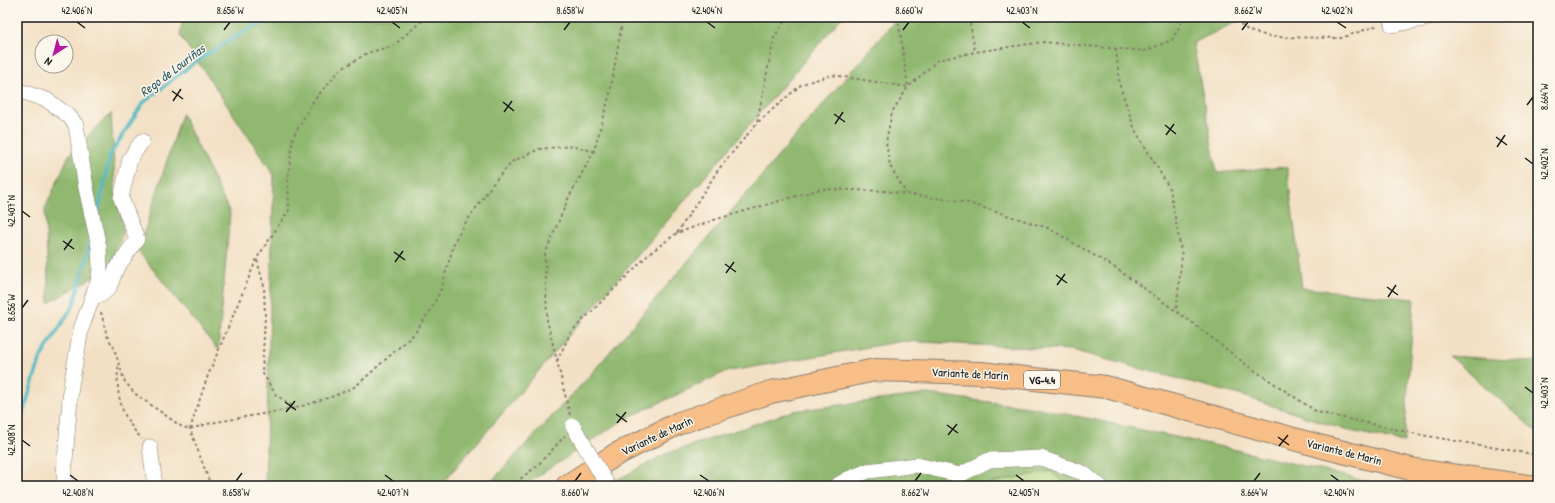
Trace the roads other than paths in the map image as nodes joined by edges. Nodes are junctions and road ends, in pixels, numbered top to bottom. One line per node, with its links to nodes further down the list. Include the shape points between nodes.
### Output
1 (1435, 17): 2 (street)
2 (1392, 25)
3 (17, 90): 5 (street, via 47,100 69,116 76,125 99,247 100,269)
4 (142, 141): 5 (street, via 130,159 122,198 137,239 116,269 108,288 101,295)
5 (94, 296): 8 (street, via 81,329 71,386 64,473)
6 (573, 426): 11 (street, bridge)
7 (150, 447): 9 (street)
8 (66, 486)
9 (155, 486)
10 (567, 486): 14 (highway, Variante de Marín / VG-4.4, via 615,455 679,423 771,392 875,370 981,372 1106,387 1415,470)
11 (608, 486)
12 (836, 486): 13 (street, via 868,471 917,465 960,475 989,460 1041,458 1082,473)
13 (1100, 486)
14 (1528, 486)

